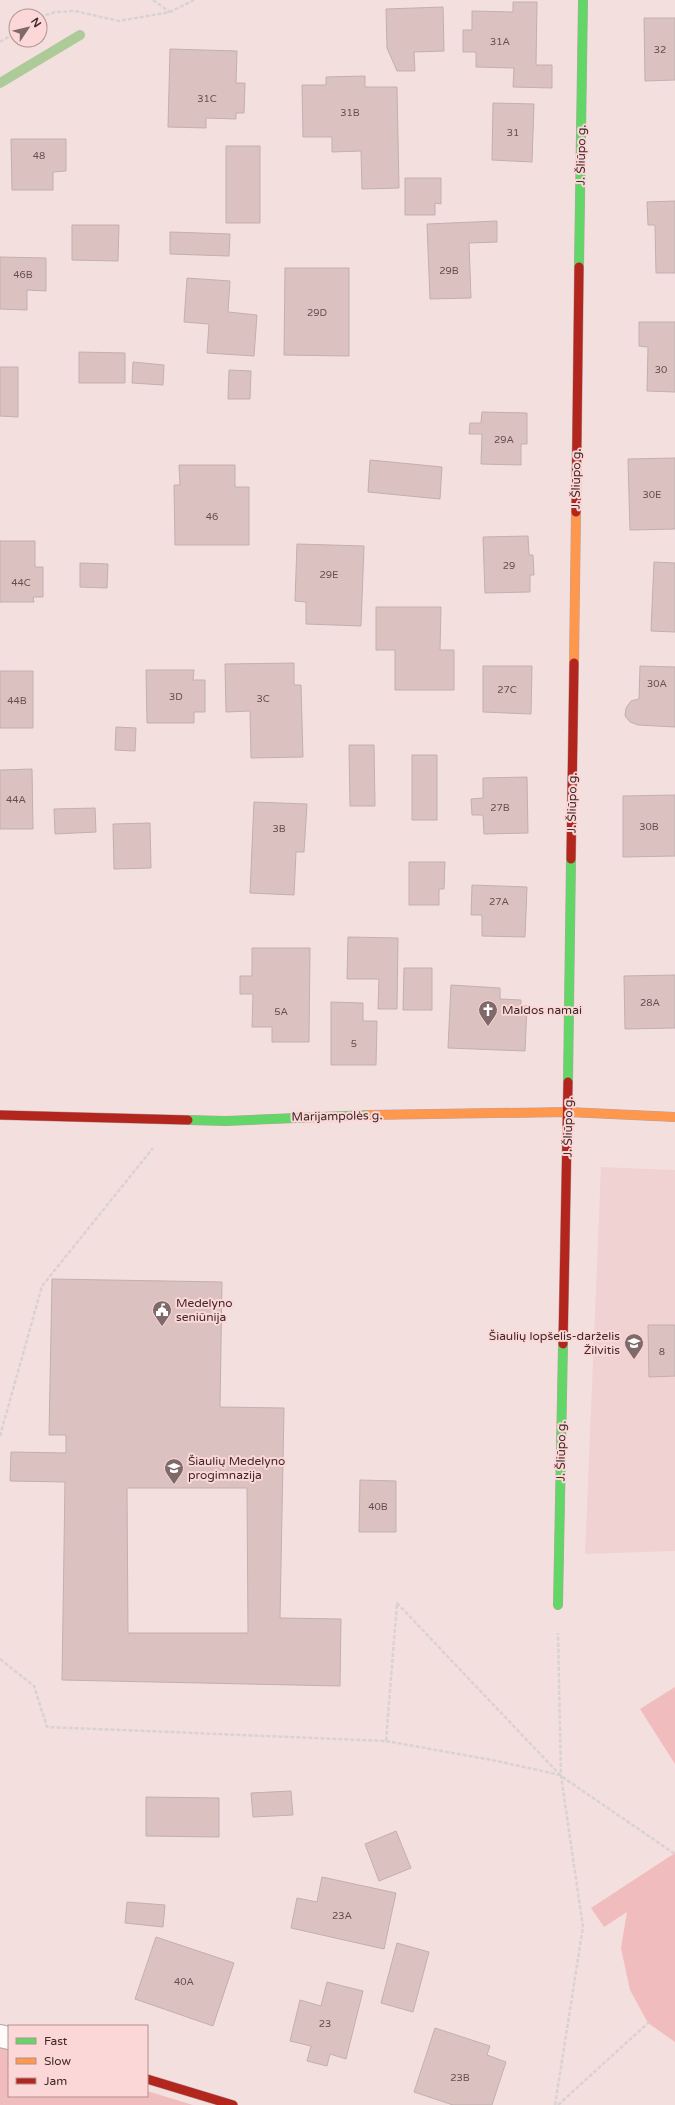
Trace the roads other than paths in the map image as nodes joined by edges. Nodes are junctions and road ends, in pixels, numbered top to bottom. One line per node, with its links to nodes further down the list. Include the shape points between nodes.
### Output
1 (583, 0): 2 (street, J. Šliūpo g.)
2 (568, 1112): 3 (street, Marijampolės g., via 316,1116 226,1121); 4 (street, Marijampolės g.); 5 (street, J. Šliūpo g.)
3 (0, 1115)
4 (675, 1116)
5 (558, 1605)
6 (148, 2078): 7 (street)
7 (233, 2105)

